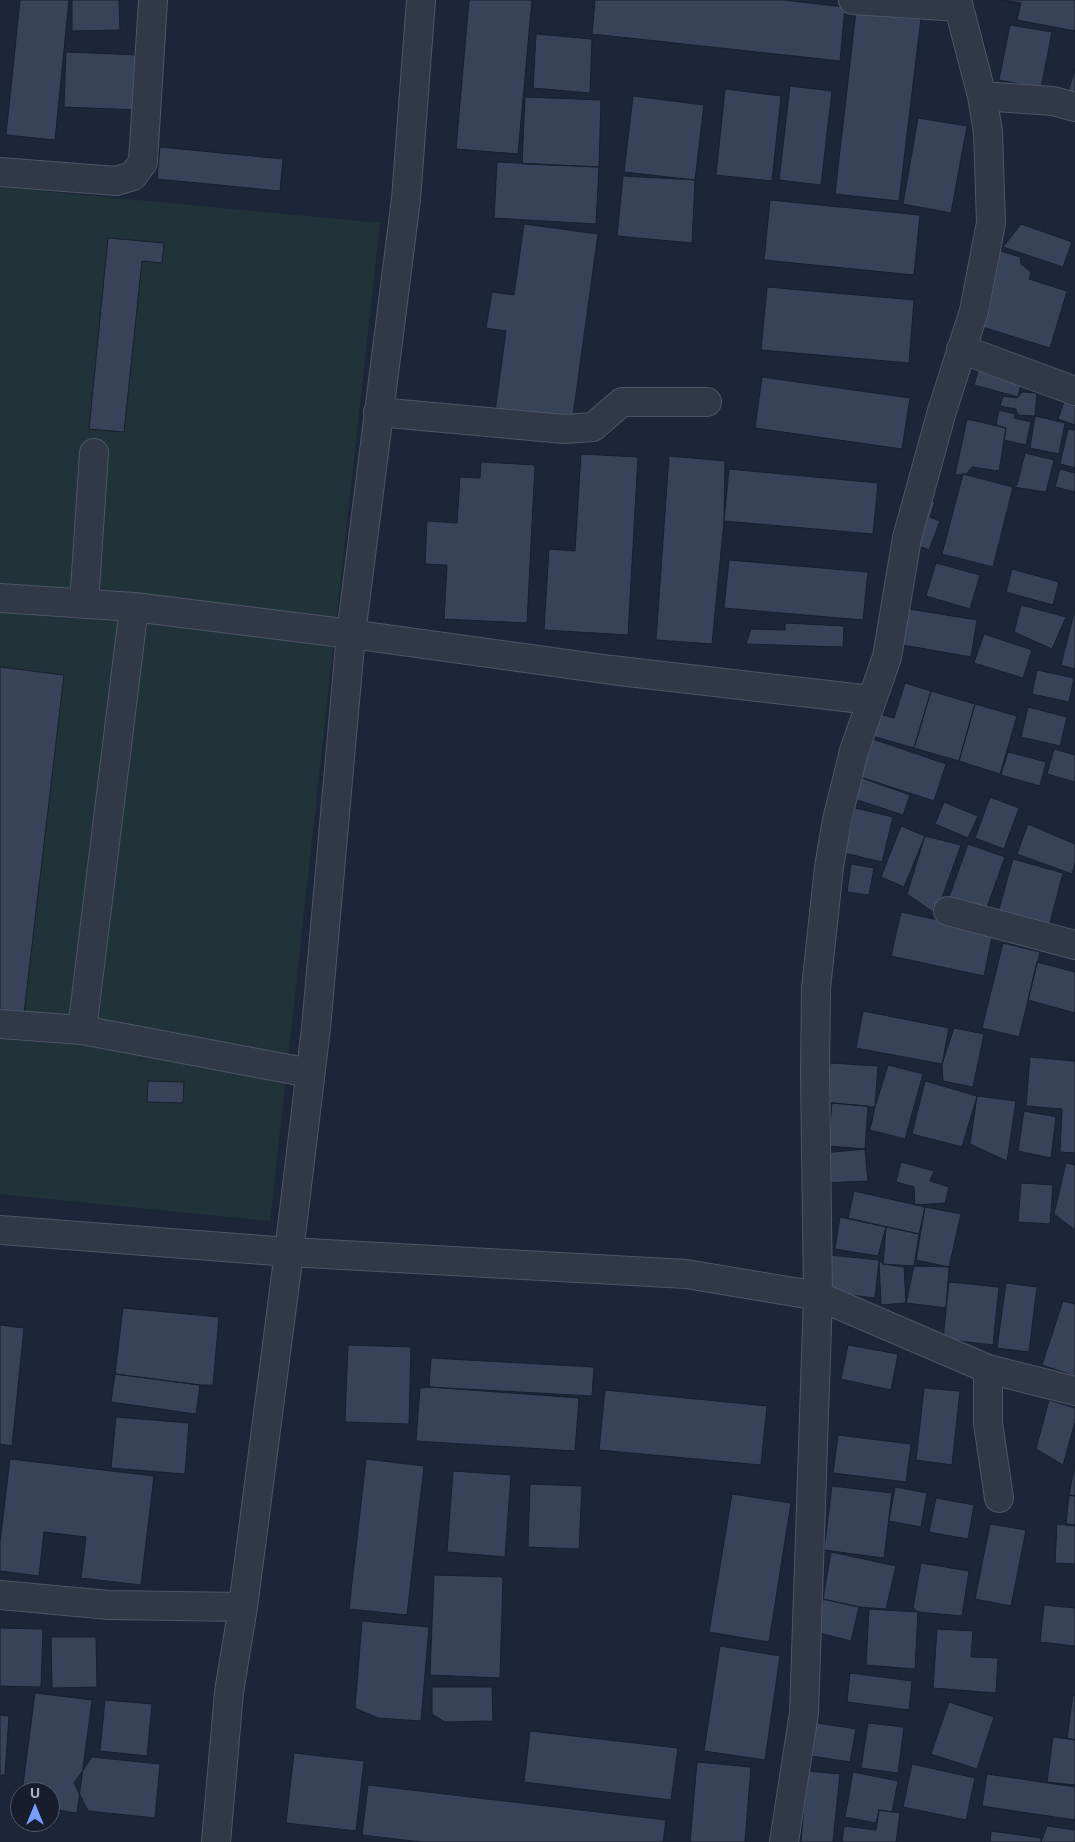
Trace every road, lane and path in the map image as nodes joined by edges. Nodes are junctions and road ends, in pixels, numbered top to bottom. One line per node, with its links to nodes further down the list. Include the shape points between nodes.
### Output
1 (153, 0): 7 (street, via 143,162 134,176 116,181)
2 (421, 0): 11 (street, via 406,199)
3 (853, 0): 4 (street)
4 (958, 4): 5 (street)
5 (982, 96): 6 (street, via 1053,101); 8 (street, via 988,132 991,223 974,311)
6 (1075, 107)
7 (0, 172)
8 (961, 349): 9 (street); 17 (street, via 907,538 887,657)
9 (1075, 390)
10 (707, 402): 11 (street, via 622,402 593,427 564,429)
11 (378, 412): 16 (street)
12 (94, 453): 14 (street)
13 (0, 598): 14 (street)
14 (84, 604): 15 (street)
15 (134, 607): 16 (street); 21 (street)
16 (351, 634): 17 (street, via 611,670); 22 (street)
17 (871, 700): 25 (street, via 837,820 816,988 814,1073)
18 (948, 911): 19 (street)
19 (1075, 945)
20 (0, 1024): 21 (street)
21 (82, 1030): 22 (street)
22 (310, 1073): 24 (street)
23 (0, 1230): 24 (street)
24 (290, 1252): 25 (street, via 686,1274); 30 (street)
25 (818, 1296): 26 (street); 32 (street, via 804,1713)
26 (988, 1369): 27 (street); 28 (street, via 988,1424)
27 (1075, 1391)
28 (999, 1498)
29 (0, 1595): 30 (street, via 109,1605)
30 (243, 1607): 31 (street, via 229,1692)
31 (216, 1842)
32 (784, 1842)

